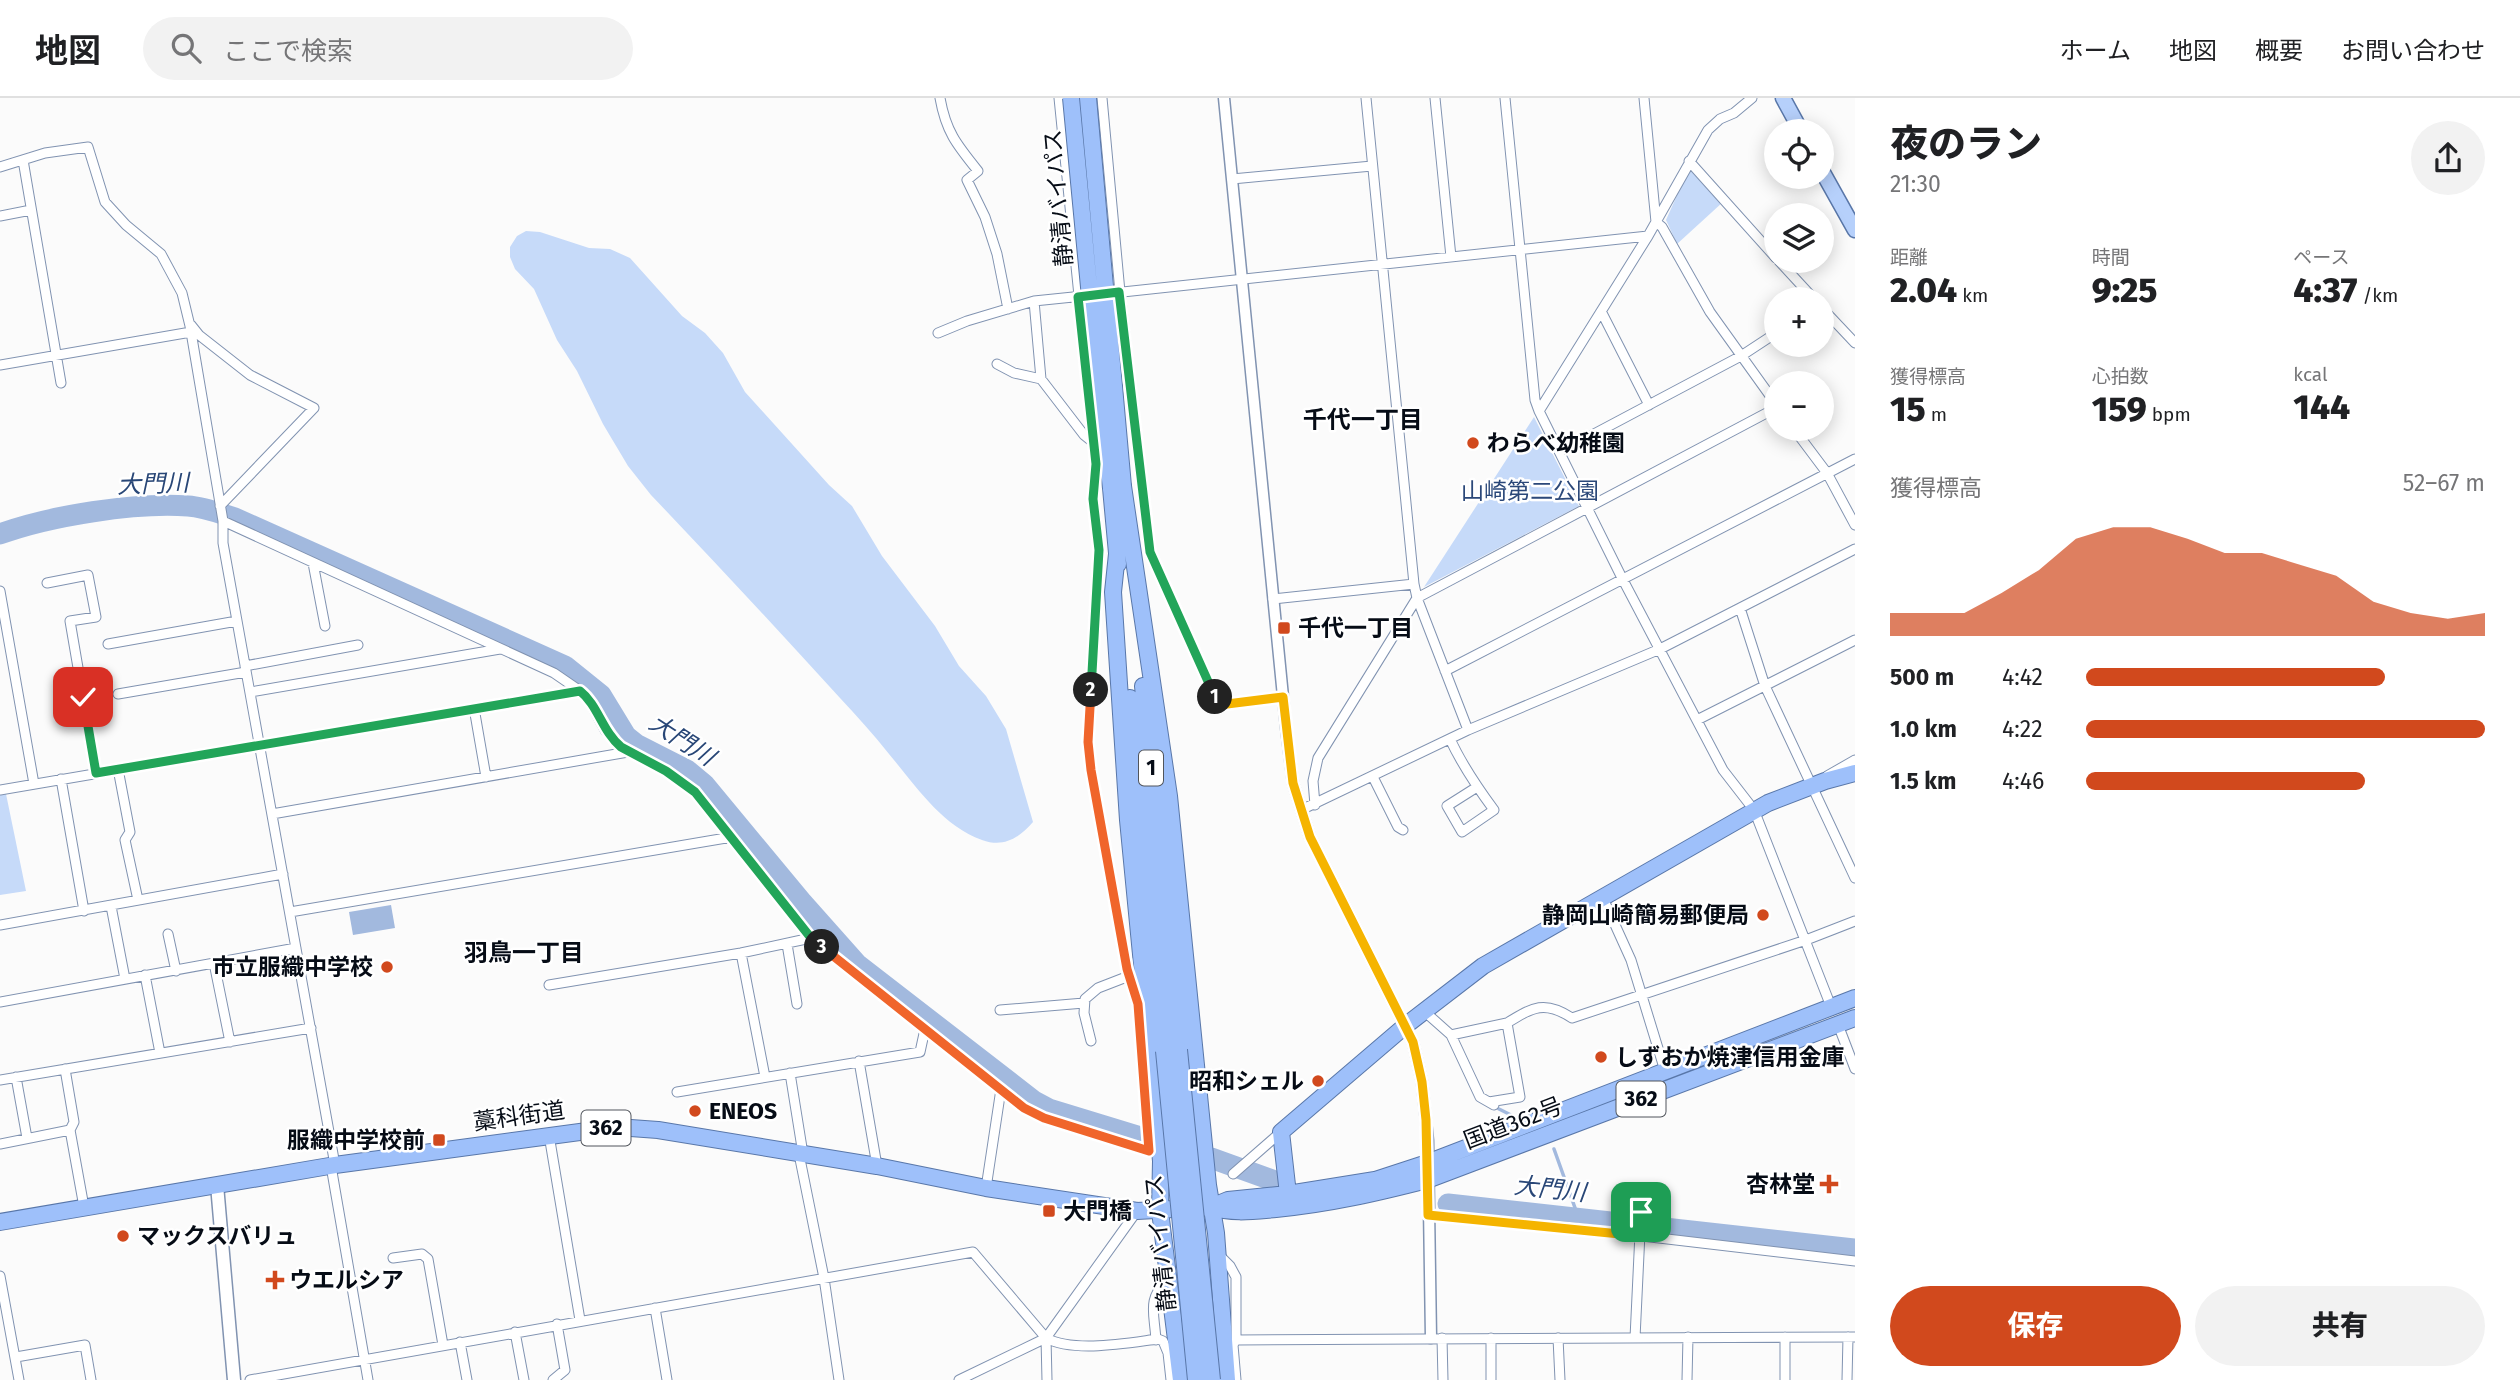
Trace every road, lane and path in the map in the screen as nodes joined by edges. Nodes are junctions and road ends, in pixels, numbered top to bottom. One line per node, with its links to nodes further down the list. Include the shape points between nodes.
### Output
1 (940, 98): 35 (street, via 950,132 978,171 967,180 997,254)
2 (1059, 98): 33 (street)
3 (1071, 98): 58 (highway, 静清バイパス / 1, bridge, via 1093,329)
4 (1088, 98): 58 (highway, 静清バイパス / 1, bridge)
5 (1102, 98): 32 (street)
6 (1224, 98): 18 (street)
7 (1366, 98): 16 (street)
8 (1435, 98): 27 (street)
9 (1505, 98): 26 (street)
10 (1644, 98): 22 (street)
11 (1752, 98): 15 (street, via 1708,130)
12 (1783, 98): 13 (main road)
13 (1794, 119)
14 (23, 160): 17 (street); 20 (street); 37 (street, via 60,149 88,147 105,202 161,254 182,293)
15 (1689, 161): 22 (street); 25 (street)
16 (1372, 166): 18 (street); 28 (street)
17 (0, 167)
18 (1232, 178): 30 (street)
19 (1832, 189): 23 (main road)
20 (31, 210): 21 (street); 43 (street)
21 (0, 216)
22 (1656, 222): 24 (street); 44 (street)
23 (1855, 230)
24 (1648, 236): 26 (street); 36 (street)
25 (1764, 244)
26 (1521, 251): 27 (street); 51 (street)
27 (1451, 257): 28 (street)
28 (1382, 265): 30 (street); 68 (street)
29 (1791, 273): 31 (street)
30 (1242, 280): 32 (street); 71 (street)
31 (1803, 287)
32 (1119, 292): 33 (street); 86 (street, via 1150,552 1219,705)
33 (1078, 297): 34 (street); 54 (street)
34 (1034, 301): 35 (street); 47 (street)
35 (1008, 309): 40 (street)
36 (1602, 313): 50 (street); 51 (street)
37 (188, 320): 39 (street); 59 (street, via 199,335 250,374 314,408)
38 (1834, 321): 42 (street)
39 (191, 332): 43 (street); 59 (street)
40 (938, 333)
41 (1764, 341): 44 (street)
42 (1855, 343)
43 (57, 355): 46 (street); 48 (street)
44 (1741, 356): 49 (street); 50 (street)
45 (997, 364): 47 (street)
46 (0, 365)
47 (1041, 379): 54 (street)
48 (61, 383)
49 (1764, 389)
50 (1648, 405): 55 (street)
51 (1539, 411): 55 (street)
52 (1764, 413): 60 (street)
53 (1803, 441): 57 (street)
54 (1094, 443): 128 (street, via 1093,499 1099,550 1088,742)
55 (1560, 452): 60 (street)
56 (1855, 458): 57 (street)
57 (1827, 473): 62 (street); 66 (street)
58 (1117, 486): 64 (highway, 静清バイパス / 1); 148 (highway, 静清バイパス / 1); 174 (highway, 1, via 1169,796)
59 (220, 506): 61 (street)
60 (1588, 508): 66 (street); 70 (street)
61 (223, 521): 65 (street); 73 (street)
62 (1855, 525)
63 (1855, 549): 72 (street)
64 (1116, 554): 148 (highway, 静清バイパス / 1); 176 (highway, 1, via 1115,628 1128,820 1161,1161)
65 (313, 563): 74 (street); 78 (street)
66 (1622, 578): 79 (street); 81 (street)
67 (47, 583): 95 (street, via 88,575 96,617 70,621)
68 (1414, 584): 70 (street); 71 (street)
69 (0, 591): 100 (street)
70 (1417, 598): 81 (street); 104 (street, via 1318,758 1313,781)
71 (1273, 600): 86 (street)
72 (1740, 608): 79 (street); 82 (street)
73 (237, 621): 76 (street); 80 (street)
74 (325, 626)
75 (1855, 640): 82 (street)
76 (108, 644)
77 (358, 645): 80 (street)
78 (501, 649): 83 (street, via 554,673); 84 (street)
79 (1660, 649): 88 (street); 89 (street)
80 (246, 669): 84 (street); 85 (street)
81 (1445, 671): 89 (street)
82 (1765, 686): 88 (street); 101 (street)
83 (580, 691): 87 (street); 92 (street, via 612,740)
84 (250, 692): 91 (street)
85 (118, 694)
86 (1283, 697): 105 (street, via 1293,783)
87 (474, 708): 91 (street); 98 (street)
88 (1697, 720): 106 (street, via 1723,770)
89 (1468, 730): 90 (street)
90 (1450, 739): 97 (street); 102 (street)
91 (259, 745): 94 (street); 107 (street)
92 (630, 752): 98 (street); 109 (street, via 681,780)
93 (1855, 760): 101 (street)
94 (118, 769): 95 (street); 113 (street, via 130,832 125,840)
95 (96, 773): 99 (street)
96 (1855, 773): 101 (highway)
97 (1373, 776): 104 (street); 108 (street)
98 (486, 777): 107 (street)
99 (61, 779): 100 (street); 115 (street)
100 (34, 784): 103 (street)
101 (1811, 786): 106 (highway); 111 (street)
102 (1477, 787): 102 (street, via 1494,810 1462,832 1447,806)
103 (0, 790)
104 (1315, 805): 105 (street)
105 (1301, 810): 142 (street, via 1310,837)
106 (1754, 810): 112 (highway); 121 (street)
107 (272, 814): 110 (street)
108 (1403, 830)
109 (732, 837): 116 (street); 120 (street)
110 (283, 874): 113 (street); 116 (street)
111 (1855, 878)
112 (1602, 896): 131 (street, via 1632,960); 138 (highway, via 1483,966)
113 (138, 901): 114 (street)
114 (111, 906): 115 (street); 129 (street)
115 (84, 911): 118 (street)
116 (290, 912): 123 (street)
117 (1855, 921): 121 (street)
118 (0, 925)
119 (168, 934): 126 (street)
120 (811, 938): 122 (street); 144 (street)
121 (1806, 940): 131 (street); 136 (street)
122 (787, 944): 124 (street); 135 (street)
123 (296, 948): 125 (street); 143 (street)
124 (741, 953): 130 (street); 156 (street)
125 (214, 963): 126 (street); 146 (street)
126 (176, 971): 127 (street)
127 (145, 975): 129 (street); 149 (street)
128 (1129, 976): 134 (street, via 1091,992); 158 (street, via 1138,1004 1149,1151 1044,1118)
129 (125, 979): 133 (street)
130 (549, 985)
131 (1641, 996): 140 (street, via 1572,1018 1558,1008 1543,1006); 153 (street)
132 (1855, 998): 136 (highway, 国道362号 / 362)
133 (0, 1000)
134 (1084, 1003): 137 (street); 147 (street)
135 (797, 1004)
136 (1831, 1008): 141 (street); 153 (highway, 国道362号 / 362)
137 (1000, 1010)
138 (1424, 1011): 142 (highway); 145 (street)
139 (1855, 1017): 141 (highway, 国道362号 / 362)
140 (1507, 1023): 145 (street); 145 (street, via 1520,1097 1492,1104 1480,1097)
141 (1838, 1024): 152 (street); 168 (highway, 国道362号 / 362)
142 (1405, 1026): 161 (highway); 168 (street, via 1422,1082)
143 (311, 1028): 146 (street); 166 (street)
144 (925, 1029): 150 (street, via 920,1052); 158 (street)
145 (1451, 1035)
146 (230, 1041): 149 (street)
147 (1091, 1041)
148 (1171, 1050): 222 (highway, 静清バイパス / 1, bridge); 223 (highway, 静清バイパス / 1, bridge)
149 (160, 1053): 151 (street)
150 (859, 1061): 154 (street); 167 (street)
151 (65, 1069): 155 (street); 160 (street, via 74,1122)
152 (1855, 1069)
153 (1665, 1071): 168 (highway, 国道362号 / 362)
154 (790, 1073): 156 (street); 165 (street)
155 (16, 1077): 157 (street); 163 (street)
156 (765, 1077): 159 (street)
157 (0, 1080)
158 (1001, 1089): 171 (street)
159 (677, 1092)
160 (70, 1130): 163 (street); 173 (street)
161 (1281, 1132): 169 (street); 172 (highway)
162 (549, 1135): 165 (highway, 藁科街道 / 362, via 617,1126); 166 (highway, 藁科街道 / 362); 188 (street)
163 (27, 1138): 164 (street)
164 (0, 1144)
165 (801, 1154): 167 (highway, 藁科街道 / 362); 186 (street)
166 (333, 1166): 170 (highway, 藁科街道 / 362); 206 (street)
167 (877, 1166): 171 (highway, 藁科街道 / 362)
168 (1427, 1172): 172 (highway, 国道362号 / 362); 174 (highway, 国道362号 / 362, via 1354,1199 1229,1213); 178 (street)
169 (1233, 1174)
170 (217, 1185): 173 (highway, 藁科街道 / 362); 210 (main road)
171 (986, 1188): 175 (highway, 藁科街道 / 362)
172 (1289, 1194): 174 (highway, 国道362号 / 362, via 1228,1200)
173 (84, 1207): 179 (highway, 藁科街道 / 362)
174 (1211, 1207): 176 (highway, 藁科街道 / 362); 181 (highway, 1)
175 (1137, 1211): 176 (highway, 藁科街道 / 362); 196 (street)
176 (1160, 1211): 185 (highway, 1)
177 (1641, 1212): 180 (street)
178 (1428, 1215): 180 (street); 197 (street)
179 (0, 1222)
180 (1640, 1236): 183 (street); 200 (street)
181 (1218, 1254): 202 (street, via 1236,1277); 224 (highway, 1)
182 (393, 1258): 204 (street, via 422,1254 428,1259)
183 (1855, 1261)
184 (0, 1276): 190 (street)
185 (1168, 1277): 201 (street, via 1153,1298); 221 (highway, 1)
186 (824, 1278): 187 (street); 196 (street, via 973,1252); 217 (street)
187 (655, 1308): 188 (street); 216 (street)
188 (580, 1320): 189 (street)
189 (557, 1324): 191 (street); 215 (street, via 565,1370)
190 (11, 1332): 192 (street); 205 (street)
191 (515, 1332): 203 (street); 214 (street)
192 (0, 1334)
193 (1688, 1337): 194 (street); 200 (street); 229 (street)
194 (1785, 1337): 195 (street); 230 (street)
195 (1852, 1337): 231 (street)
196 (1046, 1338): 201 (street, via 1057,1344 1086,1345); 207 (street); 219 (street)
197 (1436, 1338): 198 (street); 202 (street); 226 (street)
198 (1491, 1338): 199 (street); 227 (street)
199 (1558, 1338): 200 (street); 228 (street)
200 (1635, 1338)
201 (1156, 1340): 220 (street, via 1166,1347)
202 (1236, 1340): 225 (street)
203 (460, 1342): 204 (street); 213 (street)
204 (443, 1345): 206 (street)
205 (16, 1357): 208 (street); 209 (street, via 85,1345)
206 (365, 1359): 211 (street); 212 (street)
207 (975, 1376): 218 (street)
208 (19, 1380)
209 (91, 1380)
210 (234, 1380)
211 (250, 1380)
212 (368, 1380)
213 (467, 1380)
214 (524, 1380)
215 (553, 1380)
216 (667, 1380)
217 (839, 1380)
218 (958, 1380)
219 (1047, 1380)
220 (1171, 1380)
221 (1181, 1380)
222 (1196, 1380)
223 (1212, 1380)
224 (1227, 1380)
225 (1236, 1380)
226 (1443, 1380)
227 (1491, 1380)
228 (1560, 1380)
229 (1687, 1380)
230 (1785, 1380)
231 (1847, 1380)

